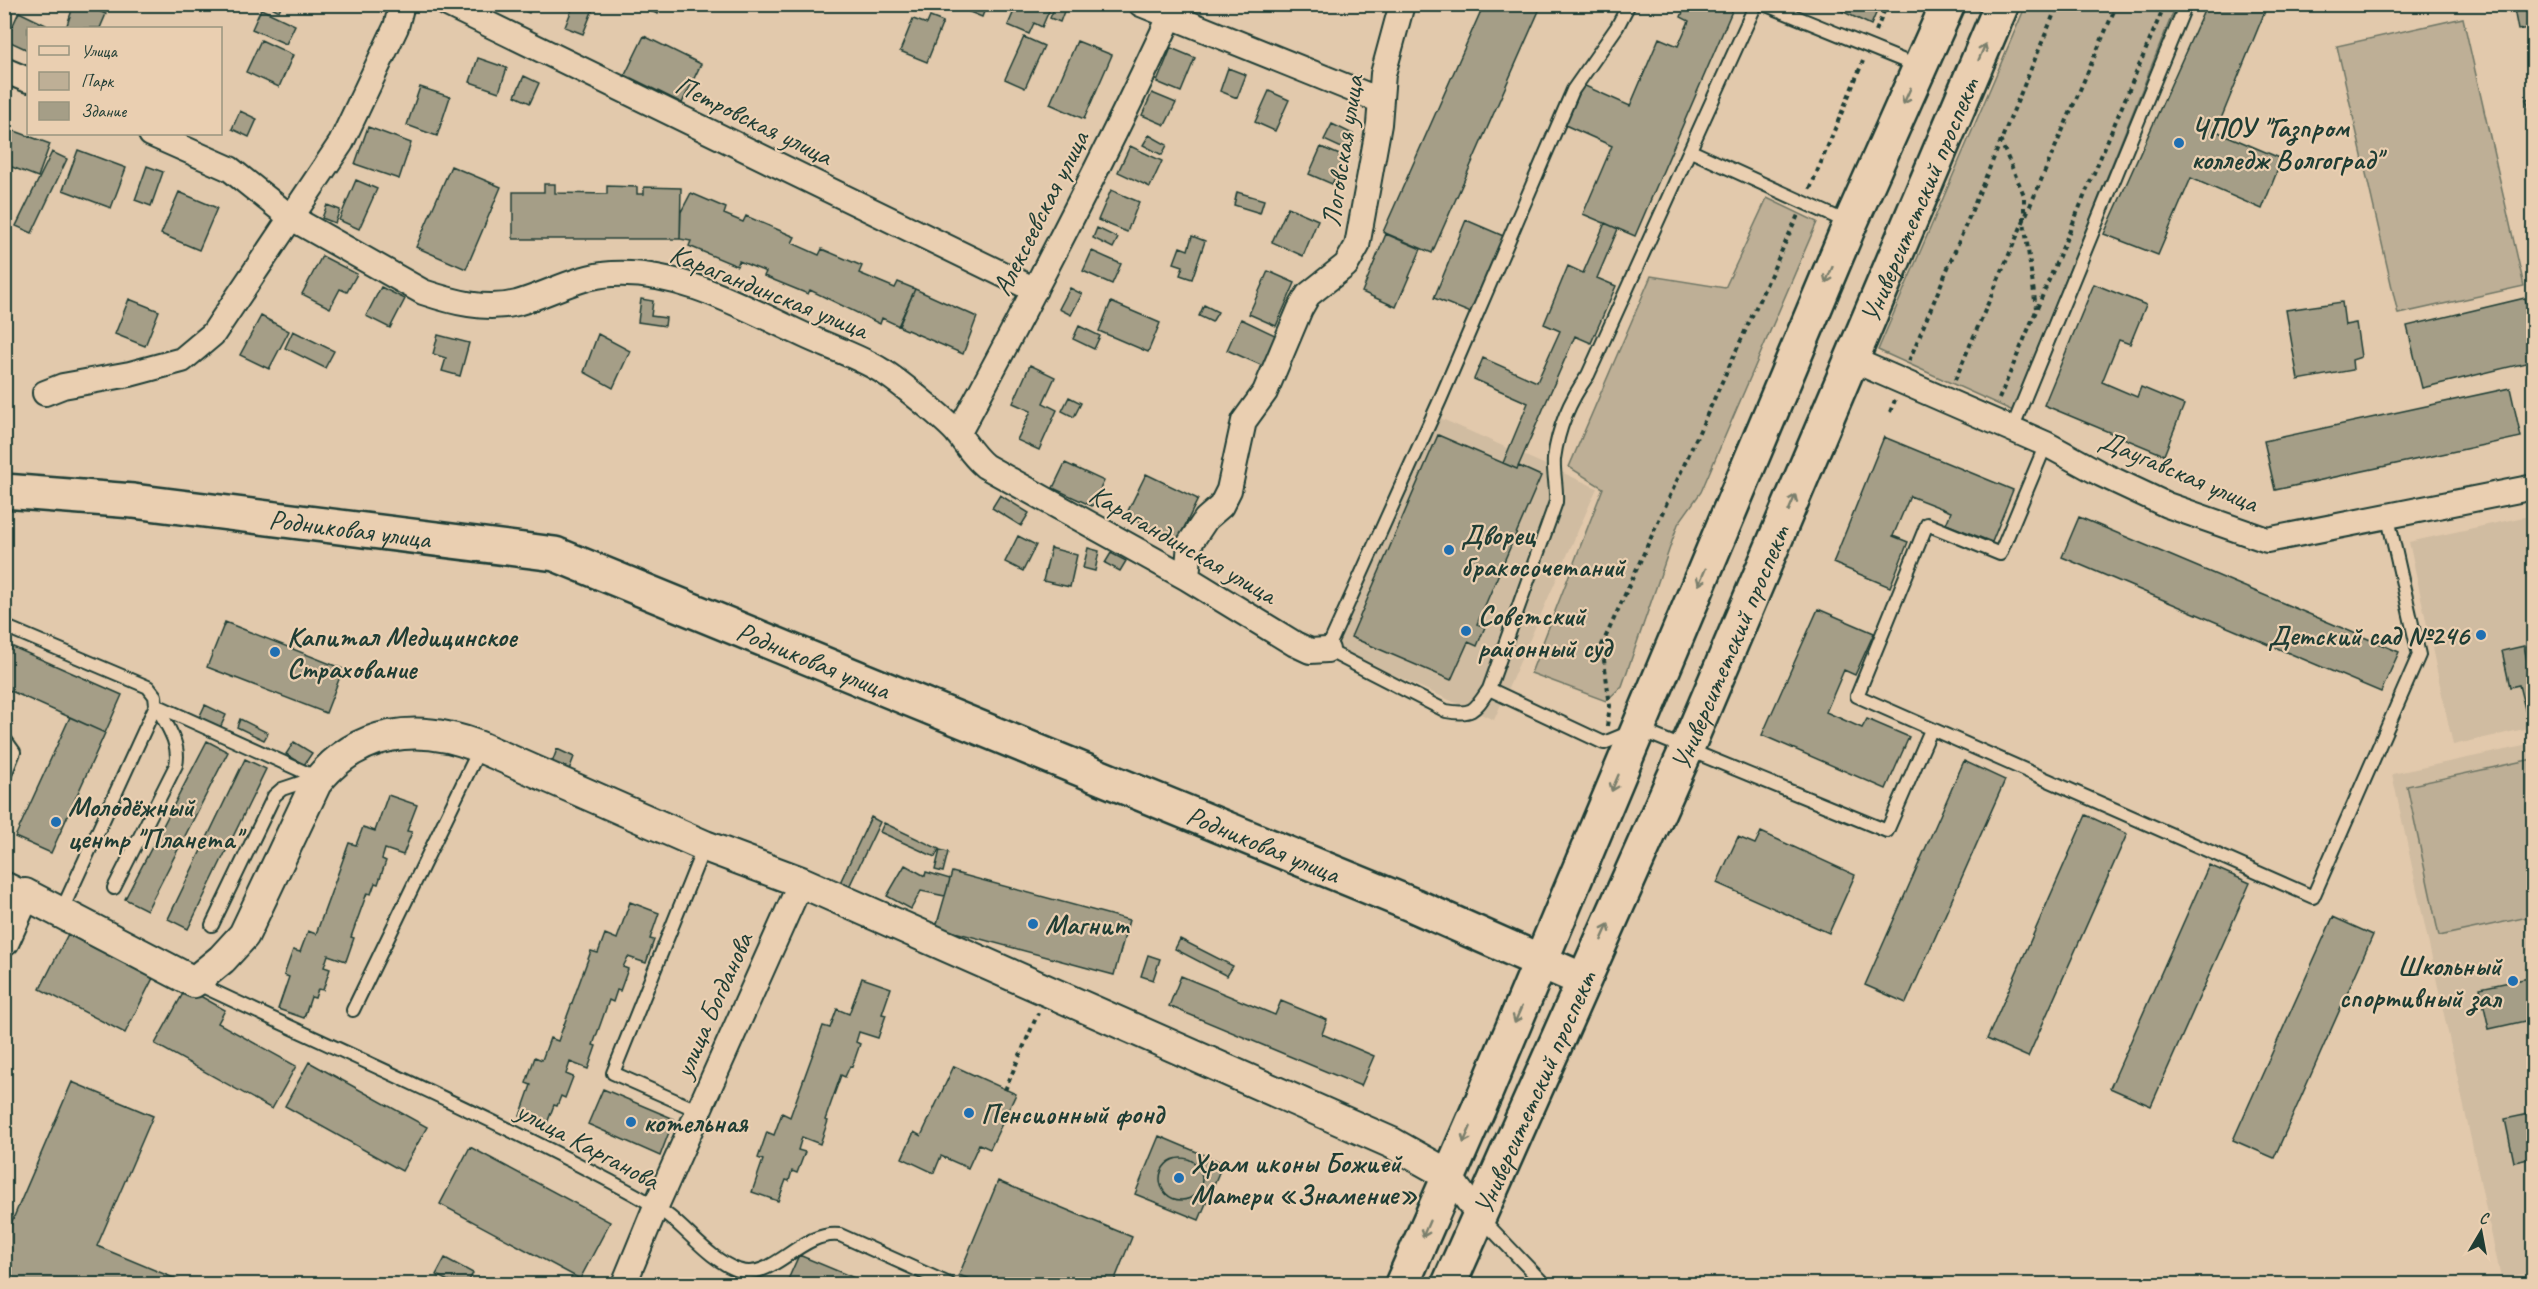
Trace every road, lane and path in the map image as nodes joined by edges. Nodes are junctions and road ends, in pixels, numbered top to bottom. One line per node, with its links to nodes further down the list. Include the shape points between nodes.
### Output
1 (402, 4): 25 (street, via 396,27 341,143)
2 (447, 4): 28 (street, Петровская улица)
3 (1141, 4): 15 (street)
4 (1402, 4): 20 (street, Логовская улица)
5 (1629, 4): 44 (lane, via 1573,90)
6 (1756, 4): 23 (lane)
7 (1764, 4): 16 (lane)
8 (1887, 4): 16 (path)
9 (1948, 4): 17 (main road, Университетский проспект)
10 (2002, 4): 30 (main road, Университетский проспект, one-way to 10)
11 (2058, 4): 22 (path)
12 (2117, 4): 26 (path)
13 (2165, 4): 29 (path)
14 (2186, 4): 36 (lane)
15 (1170, 17): 20 (street); 28 (street, Алексеевская улица)
16 (1869, 47): 17 (lane); 24 (path)
17 (1920, 68): 27 (main road, Университетский проспект, one-way to 27)
18 (4, 70): 19 (street)
19 (27, 80)
20 (1379, 100): 42 (street, Логовская улица, via 1379,124 1357,246 1346,265 1308,295 1300,309 1265,392 1244,420 1230,490 1190,543)
21 (153, 135): 25 (street, Карагандинская улица, via 230,169)
22 (2000, 140): 26 (path, via 2024,195); 31 (path)
23 (1692, 151): 24 (lane); 45 (lane, via 1588,375 1570,400 1554,461 1556,502)
24 (1804, 202): 27 (lane); 50 (path, via 1602,645 1610,706)
25 (290, 217): 33 (street, via 213,334 182,360); 37 (street, Карагандинская улица, via 423,292 471,305 516,303 599,274 650,274 674,279 882,371)
26 (2024, 221): 29 (path); 32 (path, via 1956,381)
27 (1850, 224): 47 (main road, Университетский проспект, one-way to 47)
28 (1035, 290): 37 (street, Алексеевская улица)
29 (2037, 309): 34 (path, via 1998,400)
30 (1853, 360): 31 (street, Даугавская улица); 52 (main road, Университетский проспект, one-way to 30)
31 (1910, 369): 35 (path); 36 (street, Даугавская улица)
32 (1947, 377)
33 (45, 393)
34 (1988, 396)
35 (1890, 412)
36 (2012, 429): 38 (street, Даугавская улица)
37 (958, 434): 42 (street, Карагандинская улица, via 985,466)
38 (2046, 444): 41 (street, Даугавская улица, via 2167,505 2267,540); 48 (lane, via 2001,554 1927,524 1857,696)
39 (2534, 487): 41 (street, Даугавская улица)
40 (4, 491): 62 (main road, Родниковая улица, via 133,501 555,554)
41 (2388, 518): 48 (lane, via 2419,655 2313,897)
42 (1187, 579): 44 (street, Карагандинская улица, via 1295,644 1310,651)
43 (4, 626): 46 (lane, via 148,687)
44 (1327, 650): 45 (lane, via 1446,711 1467,714)
45 (1489, 689): 50 (lane)
46 (156, 705): 53 (lane, via 310,775); 57 (lane, via 178,756); 59 (lane)
47 (1638, 729): 50 (lane); 52 (lane); 62 (main road, Университетский проспект, one-way to 62)
48 (1931, 730): 52 (lane, via 1887,831)
49 (4, 738): 54 (lane, via 14,752)
50 (1604, 743)
51 (480, 747): 53 (street, via 436,734 392,734 342,756); 55 (street); 65 (lane)
52 (1687, 748): 63 (main road, Университетский проспект, one-way to 52)
53 (322, 776): 60 (lane, via 282,789 273,796); 64 (street, via 244,935)
54 (4, 777)
55 (705, 846): 56 (street); 68 (lane, via 613,1073)
56 (801, 882): 68 (street, улица Богданова); 69 (street, via 1392,1143)
57 (114, 888)
58 (15, 890): 59 (street); 61 (street)
59 (61, 913): 64 (street)
60 (212, 925)
61 (4, 941)
62 (1541, 961): 63 (main road, Родниковая улица); 69 (main road, Университетский проспект, one-way to 69)
63 (1583, 980): 71 (main road, Университетский проспект)
64 (194, 982): 70 (lane, улица Карганова, via 529,1139)
65 (353, 1010)
66 (1027, 1039): 67 (path)
67 (1005, 1090)
68 (699, 1111): 70 (street, улица Богданова)
69 (1449, 1175): 71 (street); 76 (main road, Университетский проспект, one-way to 76)
70 (656, 1206): 72 (lane, улица Карганова, via 723,1263 739,1271); 73 (street, улица Богданова)
71 (1478, 1215): 77 (main road, Университетский проспект); 78 (lane)
72 (758, 1270): 74 (lane); 75 (lane, via 827,1233 840,1234)
73 (624, 1284)
74 (759, 1284)
75 (949, 1284)
76 (1402, 1284)
77 (1449, 1284)
78 (1544, 1284)

